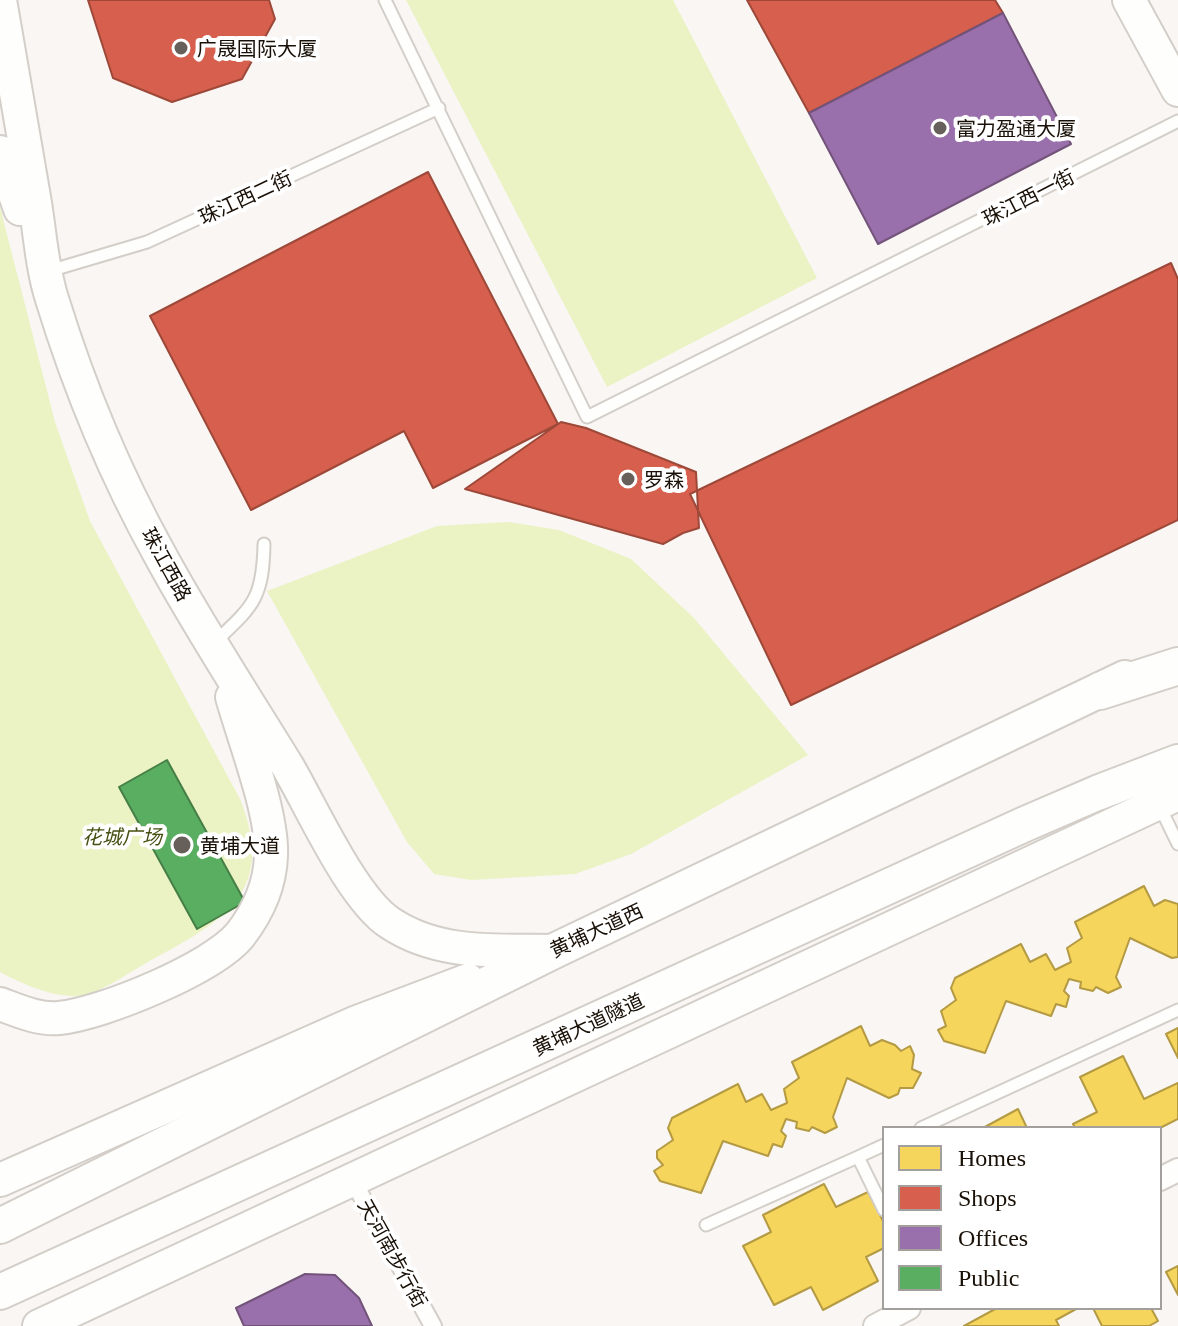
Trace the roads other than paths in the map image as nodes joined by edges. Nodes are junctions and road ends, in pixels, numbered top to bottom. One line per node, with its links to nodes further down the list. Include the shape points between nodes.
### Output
1 (0, 0): 8 (main road, 珠江西路)
2 (385, 0): 5 (lane)
3 (1129, 0): 4 (main road)
4 (1178, 90)
5 (439, 108): 6 (lane, 珠江西一街, via 587,417); 8 (lane, 珠江西二街)
6 (1178, 121)
7 (0, 152): 8 (main road)
8 (49, 284): 10 (main road, 珠江西路, via 86,397 116,467 160,555)
9 (264, 544): 10 (lane, via 264,579 250,609)
10 (216, 648): 17 (main road, 珠江西路, via 346,870 387,921 439,946); 18 (main road, via 267,820 271,855 258,907 219,954 119,1004 56,1018)
11 (1178, 650): 13 (main road, 黄埔大道西)
12 (1178, 666): 13 (highway)
13 (1100, 691): 17 (main road, 黄埔大道西)
14 (1178, 762): 28 (main road, 黄埔大道隧道, via 1025,824)
15 (1168, 799): 16 (lane); 23 (main road)
16 (1178, 844)
17 (554, 951): 24 (main road, 黄埔大道西, via 357,1022); 27 (main road)
18 (0, 1004)
19 (1178, 1010): 20 (lane)
20 (925, 1126)
21 (882, 1146): 22 (lane)
22 (858, 1157): 25 (lane); 26 (lane)
23 (352, 1179): 30 (main road); 31 (street, 天河南步行街)
24 (0, 1180)
25 (882, 1206)
26 (706, 1225)
27 (0, 1226)
28 (0, 1292)
29 (905, 1310): 32 (street)
30 (43, 1325)
31 (433, 1326)
32 (875, 1326)

